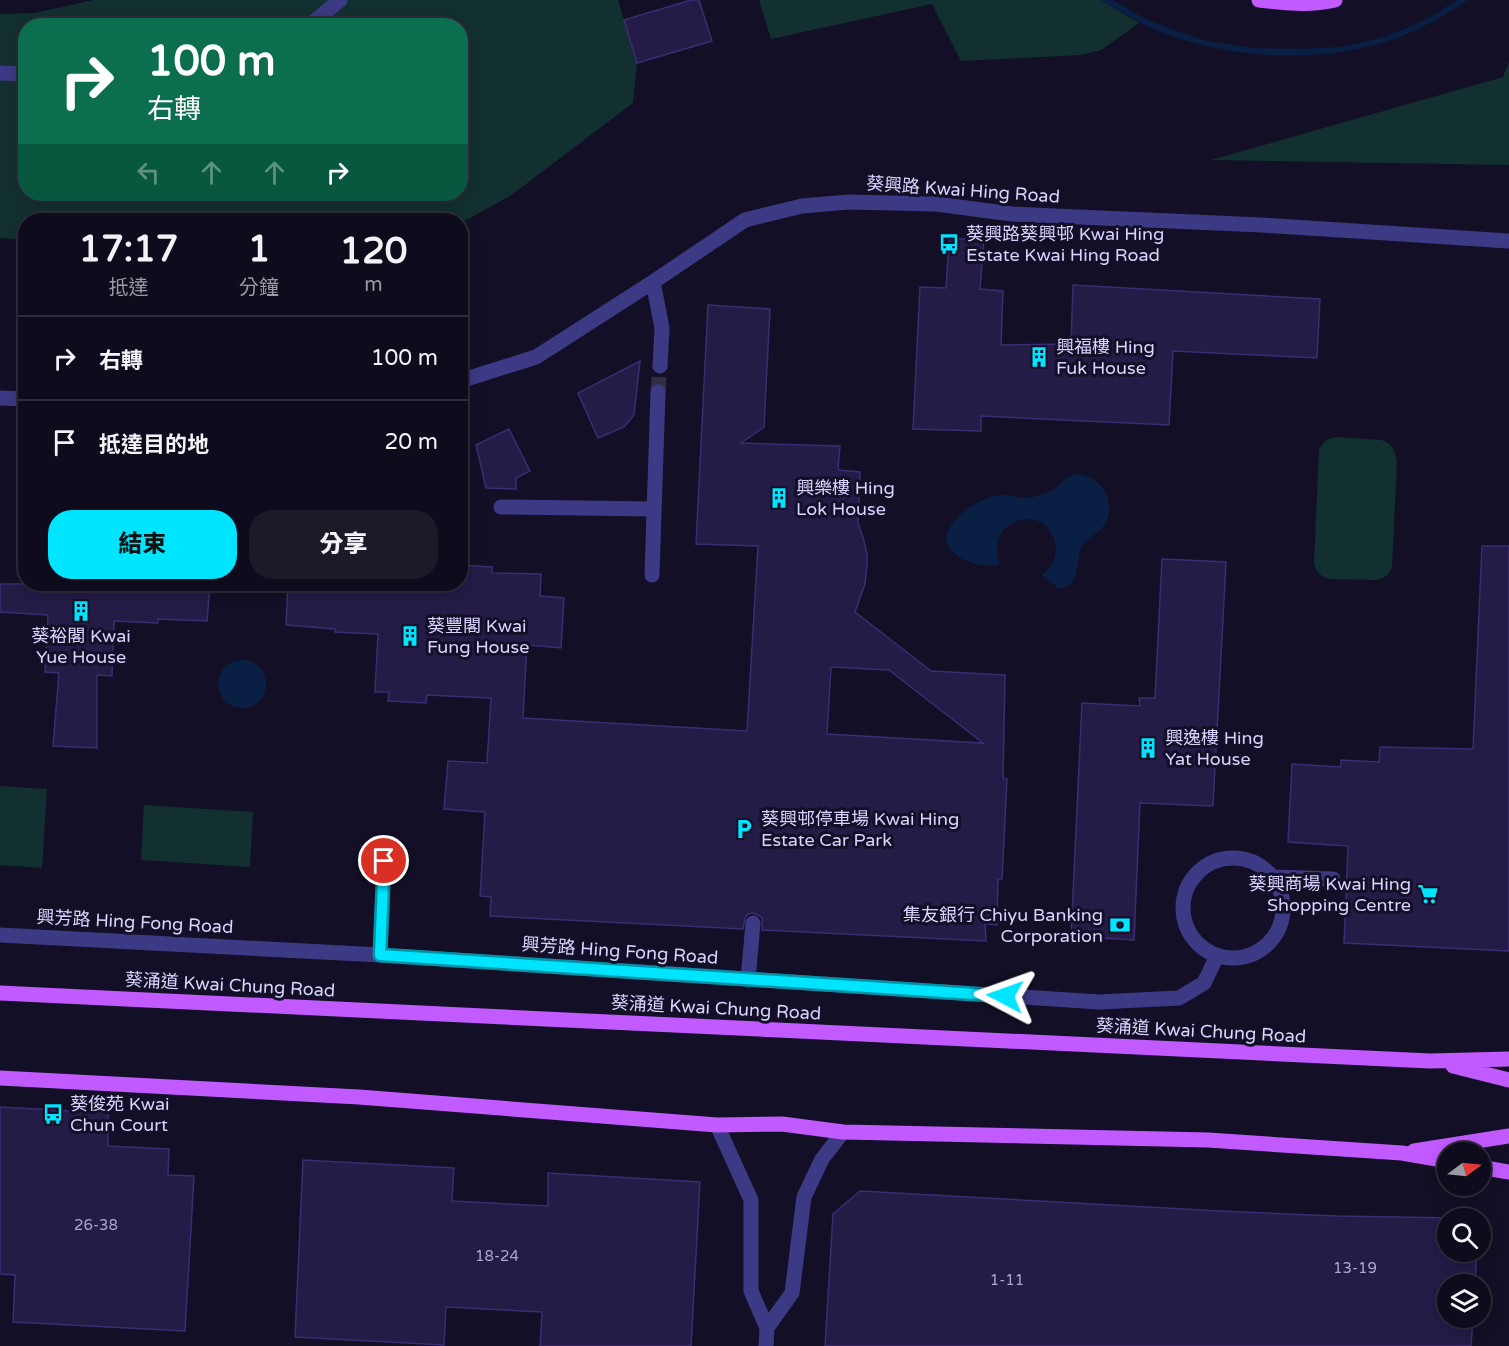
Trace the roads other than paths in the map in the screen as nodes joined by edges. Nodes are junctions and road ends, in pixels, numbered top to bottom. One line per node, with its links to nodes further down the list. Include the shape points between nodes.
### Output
1 (340, 0): 4 (street)
2 (1259, 0): 3 (main road)
3 (1335, 0)
4 (319, 18)
5 (0, 73): 6 (street)
6 (18, 74)
7 (1509, 241): 8 (street, 葵興路 Kwai Hing Road, via 1252,224 1012,214 936,204 848,202 802,206 745,220)
8 (653, 282): 9 (street, via 662,328); 10 (street, 葵興路 Kwai Hing Road, via 536,357)
9 (660, 366)
10 (468, 378)
11 (658, 392): 15 (street)
12 (0, 398): 13 (street)
13 (18, 399)
14 (501, 507): 15 (street)
15 (654, 509): 16 (street)
16 (652, 574)
17 (384, 861): 22 (street)
18 (1274, 877): 19 (street); 23 (street, via 1284,907 1275,938 1249,957); 23 (street, via 1253,862 1228,857 1211,862 1198,872 1183,902 1184,919 1190,936)
19 (1333, 879)
20 (753, 923): 24 (street)
21 (0, 935): 22 (street, 興芳路 Hing Fong Road)
22 (380, 955): 24 (street, 興芳路 Hing Fong Road)
23 (1217, 956): 24 (street, 興芳路 Hing Fong Road, via 1204,983 1179,998 1099,1002)
24 (748, 980)
25 (0, 993): 27 (main road, 葵涌道 Kwai Chung Road)
26 (1509, 1059): 27 (main road, 葵涌道 Kwai Chung Road)
27 (1430, 1061): 29 (main road, 葵涌道 Kwai Chung Road)
28 (0, 1078): 30 (main road, via 348,1097)
29 (1509, 1080)
30 (717, 1125): 31 (main road, via 782,1124); 37 (street, via 752,1200 751,1292)
31 (843, 1132): 33 (main road, via 1208,1140); 37 (street, via 822,1159 804,1197 792,1293)
32 (1509, 1136): 33 (main road)
33 (1402, 1153): 34 (main road)
34 (1437, 1159)
35 (1491, 1169): 36 (main road)
36 (1509, 1172)
37 (767, 1328): 38 (street)
38 (766, 1346)

